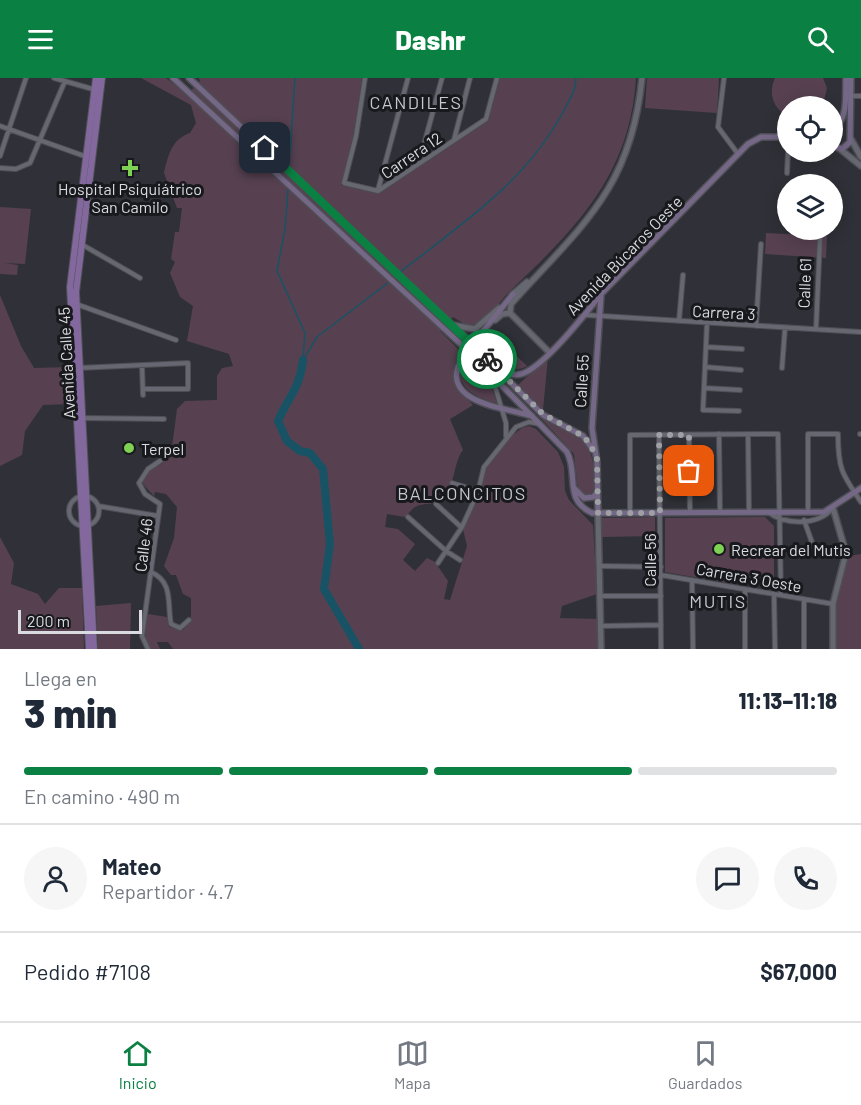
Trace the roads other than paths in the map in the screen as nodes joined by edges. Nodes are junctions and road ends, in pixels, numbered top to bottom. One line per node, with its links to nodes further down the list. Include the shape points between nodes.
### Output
1 (26, 78): 22 (street)
2 (54, 78): 16 (street)
3 (96, 78): 17 (main road, Avenida Calle 45)
4 (102, 78): 17 (main road, Avenida Calle 45)
5 (173, 78): 69 (main road, bridge)
6 (189, 78): 54 (main road)
7 (365, 78): 38 (street, Carrera 12, via 344,183)
8 (408, 78): 38 (street)
9 (441, 78): 34 (street)
10 (470, 78): 26 (street)
11 (497, 78): 26 (street, Carrera 12, via 486,119)
12 (642, 78): 43 (street, via 630,139 609,190 579,232)
13 (724, 78): 29 (street, via 719,130)
14 (846, 78): 20 (main road)
15 (851, 78): 18 (main road)
16 (65, 81): 17 (street); 25 (street)
17 (98, 90): 31 (main road, Avenida Calle 45)
18 (851, 96): 19 (street); 24 (main road)
19 (861, 96)
20 (843, 119)
21 (0, 126): 22 (street)
22 (8, 129): 25 (street); 30 (street)
23 (777, 138): 29 (main road, Avenida Búcaros Oeste, via 761,137)
24 (851, 139): 27 (main road); 32 (street)
25 (40, 140): 31 (street); 36 (street, via 30,163 16,169)
26 (453, 141): 34 (street, Carrera 12)
27 (843, 148)
28 (843, 151): 35 (street)
29 (738, 154): 46 (main road, Avenida Búcaros Oeste)
30 (0, 156)
31 (90, 157): 40 (main road, Avenida Calle 45)
32 (861, 157)
33 (788, 162): 37 (street)
34 (419, 164): 38 (street, Carrera 12)
35 (861, 166)
36 (0, 168)
37 (787, 174)
38 (378, 191)
39 (819, 240): 57 (street, Calle 61)
40 (78, 244): 44 (street); 47 (main road, Avenida Calle 45)
41 (761, 244): 55 (street)
42 (683, 275): 52 (street)
43 (537, 276): 45 (street); 48 (street, via 511,304)
44 (140, 278)
45 (513, 294): 51 (main road); 54 (street, via 480,327 470,329)
46 (601, 294): 49 (main road, Avenida Búcaros Oeste); 50 (main road, Calle 55)
47 (73, 303): 59 (street); 65 (main road, Avenida Calle 45)
48 (510, 313): 51 (street); 62 (street)
49 (586, 315): 50 (street, Carrera 3); 62 (main road, Avenida Búcaros Oeste)
50 (599, 316): 52 (street, Carrera 3); 83 (main road, Calle 55, via 592,429)
51 (495, 320): 72 (main road, via 463,356 458,374 461,388 469,398)
52 (679, 321): 53 (street, Carrera 3)
53 (707, 323): 55 (street, Carrera 3); 60 (street)
54 (451, 324): 67 (main road, bridge)
55 (756, 326): 56 (street, Carrera 3)
56 (785, 328): 57 (street, Carrera 3); 66 (street)
57 (816, 329): 58 (street, Carrera 3)
58 (861, 332)
59 (177, 340)
60 (706, 347): 61 (street); 64 (street)
61 (742, 349)
62 (549, 352): 67 (main road, Avenida Búcaros Oeste, via 524,373)
63 (142, 366): 63 (street, via 143,392 188,389 188,363); 65 (street)
64 (705, 367): 68 (street); 70 (street)
65 (77, 368): 74 (main road, Avenida Calle 45)
66 (782, 368)
67 (498, 370): 83 (main road, via 546,417 586,438)
68 (741, 370)
69 (490, 372): 72 (street); 75 (main road)
70 (704, 388): 71 (street); 73 (street, via 703,410)
71 (740, 390)
72 (502, 408): 75 (main road); 82 (street)
73 (739, 411)
74 (79, 418): 76 (street); 91 (main road, Avenida Calle 45)
75 (536, 418): 77 (main road)
76 (164, 419)
77 (543, 425): 82 (street, via 524,423); 85 (main road, via 569,456)
78 (748, 434): 81 (street); 98 (street); 100 (street, via 778,434)
79 (659, 435): 80 (street); 103 (street, via 630,435); 104 (street, Calle 56)
80 (689, 435): 81 (street); 96 (street)
81 (719, 435): 97 (street)
82 (506, 437): 88 (street, via 483,468)
83 (597, 455): 89 (main road, Calle 55)
84 (160, 461): 105 (street, Calle 46, via 148,469 139,483 145,494 160,504)
85 (571, 481): 89 (main road, via 577,494 584,498 594,497); 102 (main road, via 578,502)
86 (452, 483): 88 (street)
87 (861, 488): 90 (main road)
88 (478, 491): 110 (street)
89 (598, 491): 102 (main road, Calle 55)
90 (855, 493): 92 (street); 95 (main road); 101 (street, via 838,460 838,434 808,434)
91 (84, 497): 94 (street); 109 (main road, Avenida Calle 45); 109 (street, via 72,503 70,513 73,521)
92 (861, 502)
93 (436, 504): 110 (street)
94 (98, 506): 105 (street); 109 (street, via 96,520)
95 (833, 508): 101 (main road); 108 (street, via 823,517); 112 (street)
96 (690, 512): 97 (main road); 104 (main road)
97 (720, 512): 98 (main road)
98 (749, 512): 99 (main road)
99 (767, 512): 100 (main road); 107 (street)
100 (779, 512): 101 (main road); 107 (street)
101 (808, 512)
102 (598, 513): 103 (main road); 115 (street, Calle 55)
103 (630, 513): 104 (main road)
104 (660, 513): 116 (street, Calle 56)
105 (158, 516): 117 (street, Calle 46)
106 (408, 517): 111 (street)
107 (779, 520): 108 (street); 122 (street)
108 (804, 520): 112 (street, via 814,548)
109 (85, 526): 130 (main road, Avenida Calle 45); 131 (main road, Avenida Calle 45)
110 (461, 527): 111 (street)
111 (446, 551): 113 (street); 114 (street)
112 (846, 553): 126 (street)
113 (460, 560)
114 (438, 563)
115 (598, 567): 116 (street); 123 (street, Calle 55)
116 (661, 567): 118 (street, Calle 56)
117 (152, 572): 127 (street, via 162,580 169,596 171,624 180,628); 132 (street, Calle 46, via 141,636)
118 (661, 575): 119 (street, Carrera 3 Oeste); 124 (street, Calle 56)
119 (692, 580): 120 (street, Carrera 3 Oeste); 135 (street)
120 (745, 589): 121 (street, Carrera 3 Oeste); 136 (street)
121 (774, 594): 122 (street, Carrera 3 Oeste); 137 (street)
122 (781, 595): 125 (street, Carrera 3 Oeste)
123 (600, 596): 124 (street); 129 (street, Calle 55)
124 (661, 596): 128 (street, Calle 56)
125 (804, 599): 126 (street, Carrera 3 Oeste); 138 (street)
126 (833, 604): 139 (street)
127 (189, 620)
128 (661, 625): 129 (street); 134 (street, Calle 56)
129 (601, 626): 133 (street, Calle 55)
130 (89, 649)
131 (94, 649)
132 (148, 649)
133 (601, 649)
134 (661, 649)
135 (693, 649)
136 (745, 649)
137 (775, 649)
138 (804, 649)
139 (833, 649)

